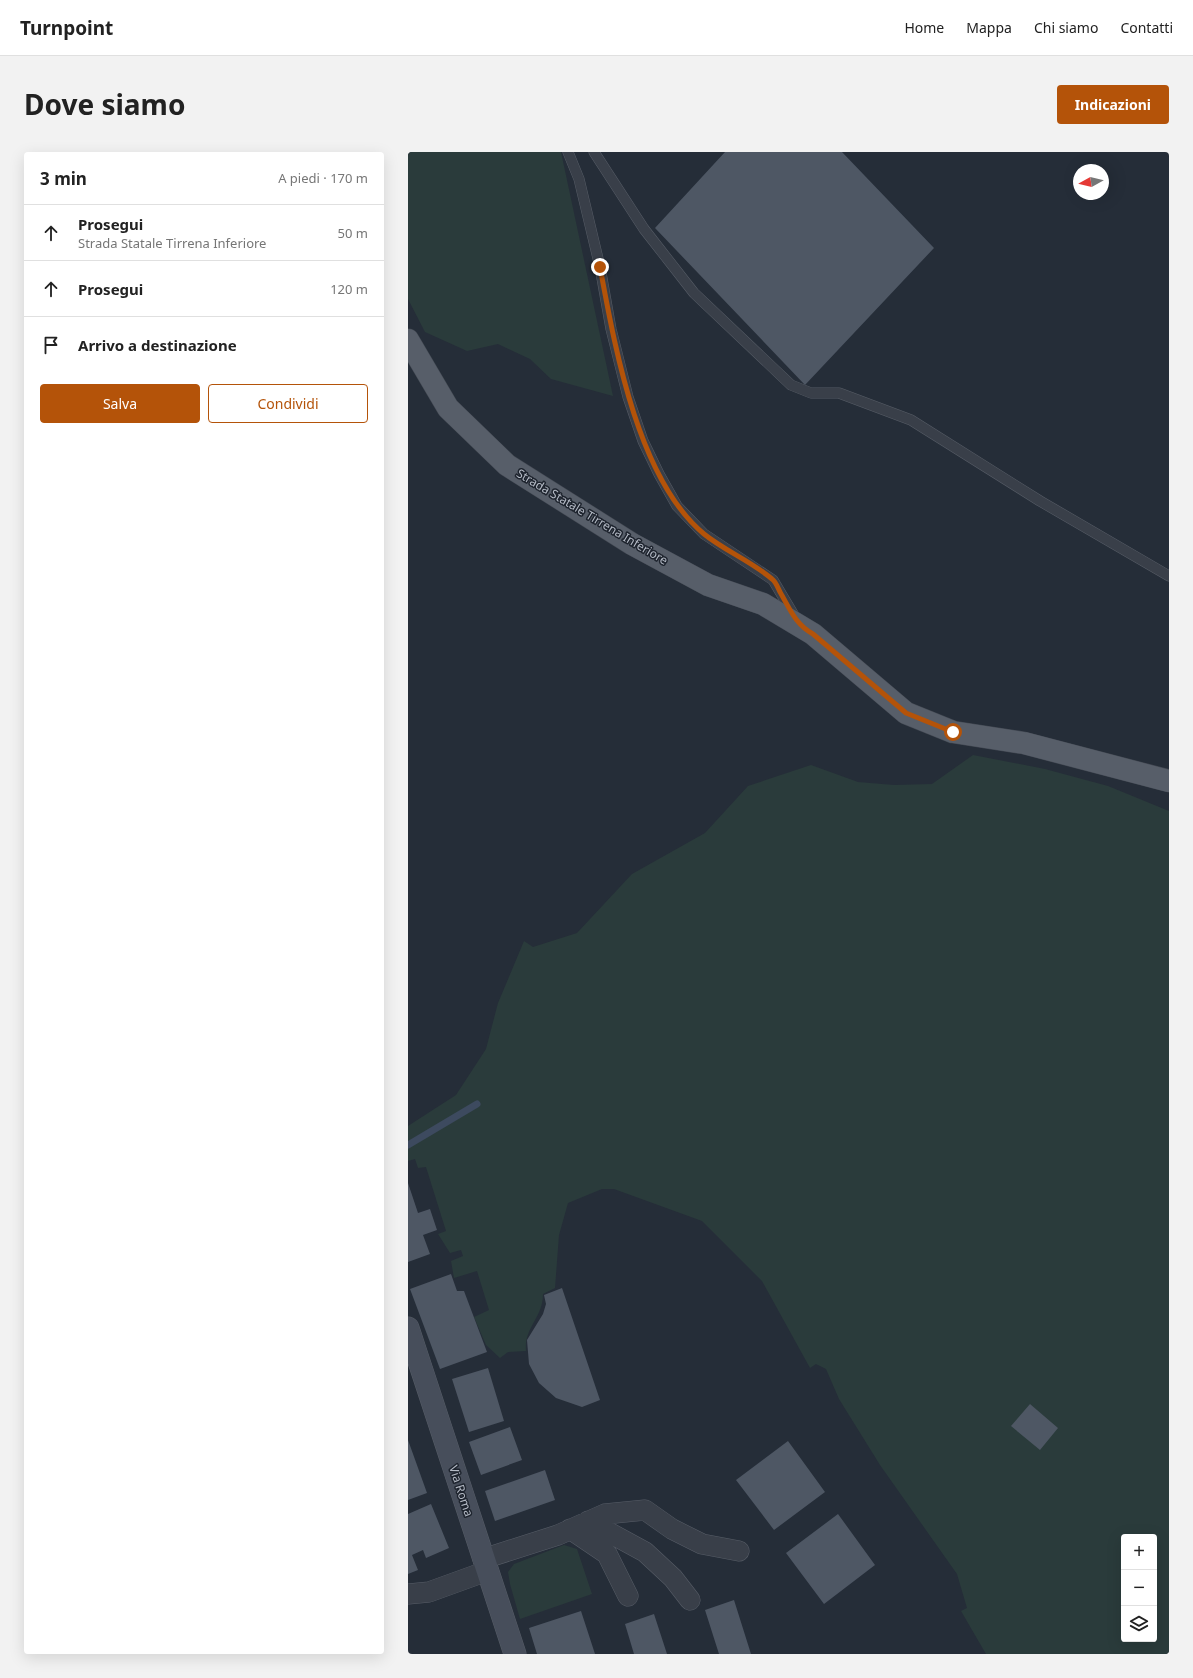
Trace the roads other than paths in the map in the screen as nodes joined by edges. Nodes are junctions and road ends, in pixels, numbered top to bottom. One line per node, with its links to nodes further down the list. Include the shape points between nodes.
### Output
1 (568, 152): 5 (lane, via 580,180 628,397 659,474 677,506 704,534 773,580)
2 (594, 152): 4 (lane, via 644,229 694,293 791,385 811,393 839,393 911,420 1040,501)
3 (408, 340): 5 (main road, Strada Statale Tirrena Inferiore, via 448,408 507,465 632,544 708,585 763,604)
4 (1169, 576)
5 (801, 627): 6 (main road, Strada Statale Tirrena Inferiore, via 813,634 906,713 953,732 1024,743)
6 (1169, 781)
7 (408, 1328): 10 (street, Via Roma)
8 (579, 1525): 9 (street, via 605,1514 645,1510 672,1529 702,1544); 10 (street); 12 (street, via 606,1554); 13 (street, via 645,1552 673,1578)
9 (739, 1552)
10 (485, 1565): 11 (street, via 428,1592); 14 (street, Via Roma)
11 (408, 1594)
12 (628, 1596)
13 (690, 1600)
14 (515, 1654)

